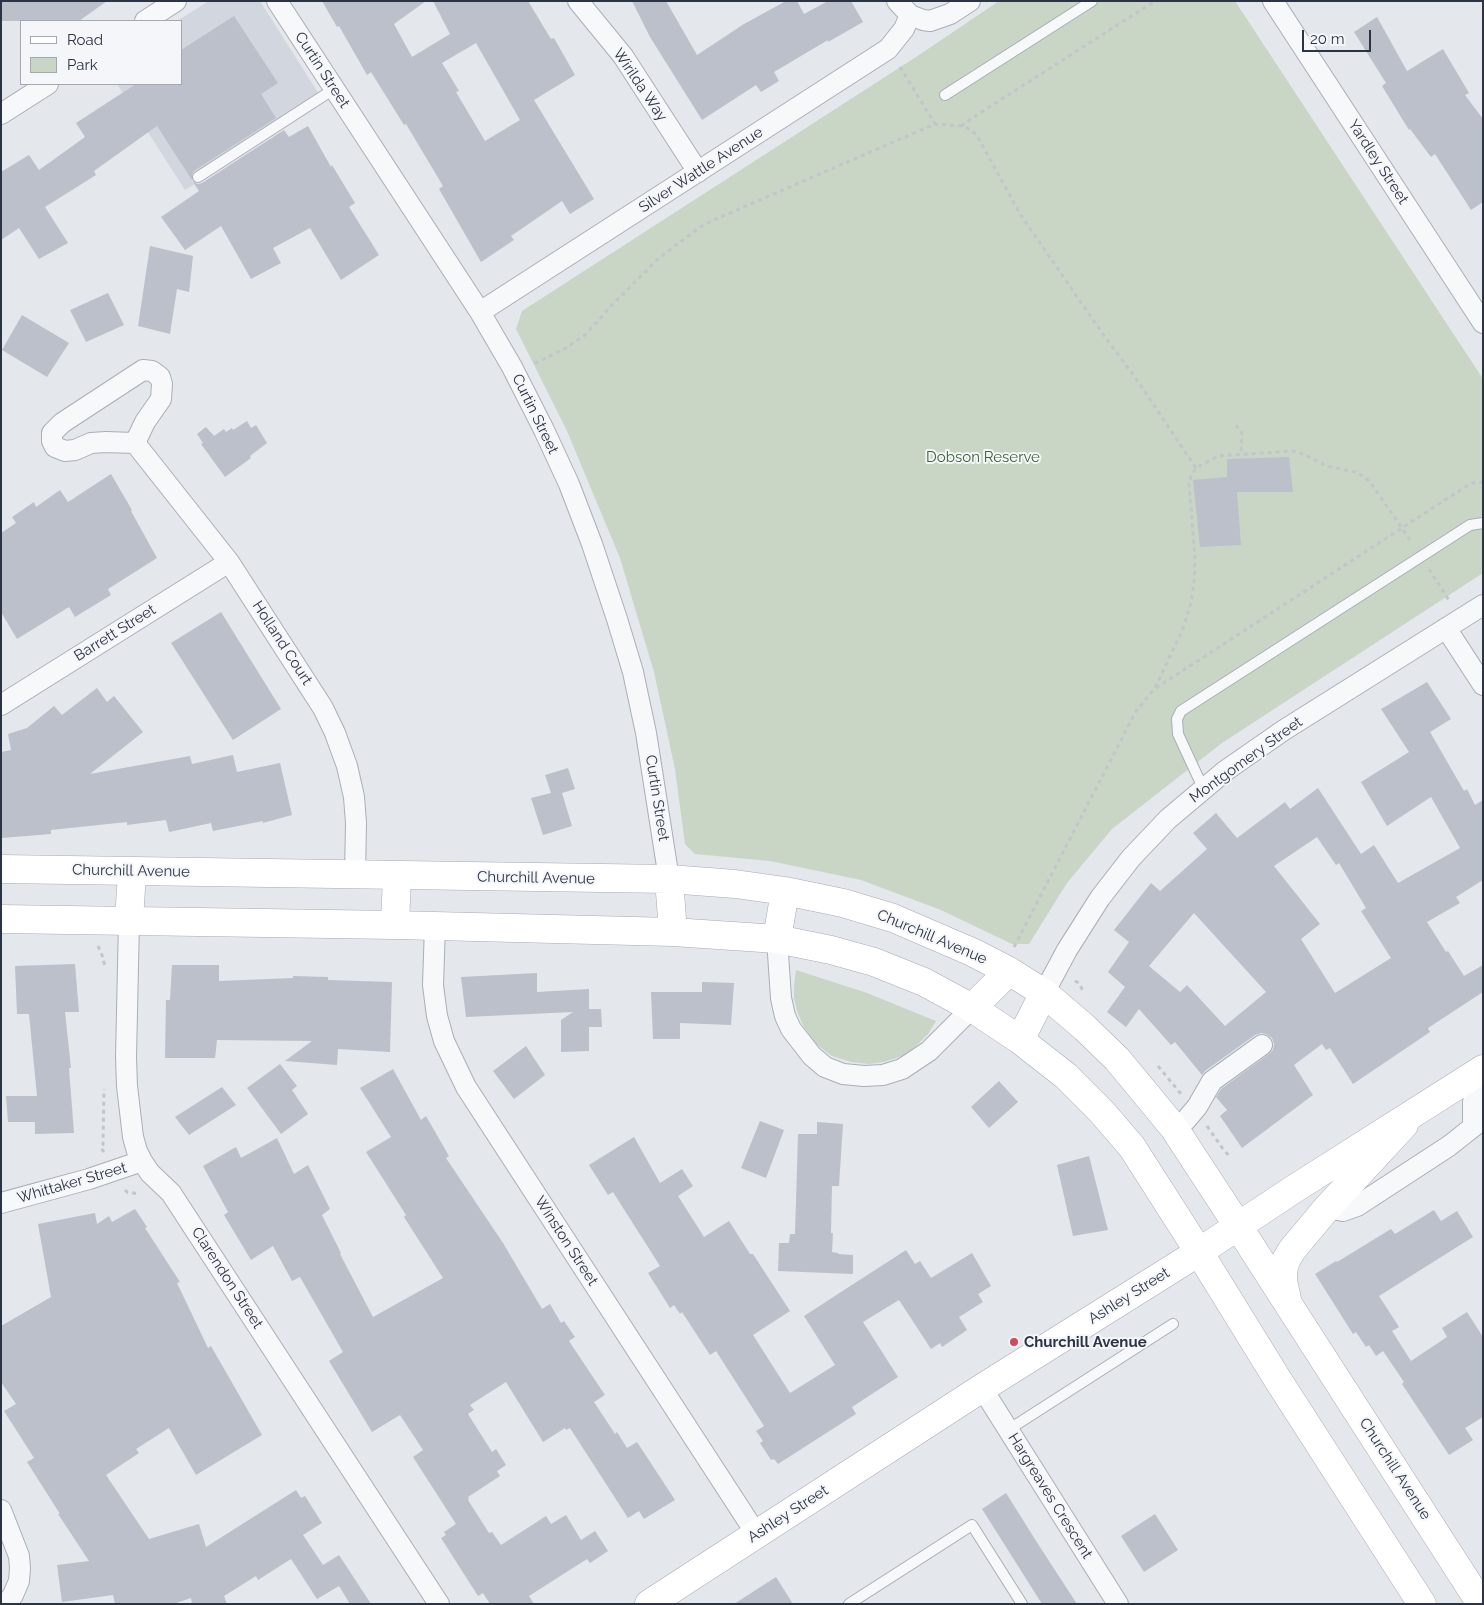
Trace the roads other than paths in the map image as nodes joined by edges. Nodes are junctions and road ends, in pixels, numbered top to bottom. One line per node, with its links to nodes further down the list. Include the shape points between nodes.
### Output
1 (176, 1): 8 (street)
2 (277, 1): 10 (street, Curtin Street)
3 (578, 1): 13 (street, Wirilda Way, via 623,56)
4 (970, 1): 7 (street, via 950,14 930,21)
5 (1092, 1): 11 (lane)
6 (1273, 1): 16 (street, Yardley Street)
7 (903, 8): 13 (street, Silver Wattle Avenue, via 904,29 888,49)
8 (147, 20)
9 (46, 85): 12 (street)
10 (334, 89): 14 (lane); 15 (street, Curtin Street)
11 (945, 95)
12 (1, 114)
13 (698, 172): 15 (street, Silver Wattle Avenue)
14 (198, 177)
15 (480, 312): 29 (street, Curtin Street, via 512,367 569,484 617,619 646,733)
16 (1483, 323)
17 (134, 443): 17 (street, via 91,443 65,451 55,446 52,433 62,423 143,370 152,371 160,377 161,399); 19 (street, Holland Court)
18 (1483, 523): 24 (lane, via 1470,524 1181,711 1177,719 1178,734)
19 (229, 562): 23 (street, Barrett Street); 27 (street, Holland Court, via 302,674 335,733 354,797)
20 (1483, 605): 21 (street, Montgomery Street)
21 (1446, 628): 22 (street); 24 (street, Montgomery Street, via 1284,730)
22 (1483, 685)
23 (1, 705)
24 (1203, 788): 38 (street, Montgomery Street, via 1131,858 1100,898)
25 (1, 869): 26 (main road, Churchill Avenue)
26 (132, 872): 27 (main road, Churchill Avenue); 32 (main road)
27 (354, 875): 28 (main road, Churchill Avenue)
28 (396, 876): 29 (main road, Churchill Avenue); 33 (main road)
29 (669, 880): 30 (main road, Churchill Avenue); 35 (main road)
30 (785, 891): 36 (main road); 37 (main road, Churchill Avenue, via 893,918)
31 (1, 919): 32 (main road)
32 (130, 921): 33 (main road); 46 (street, Clarendon Street, via 126,1057 134,1138)
33 (395, 925): 34 (main road)
34 (435, 926): 35 (main road); 56 (street, Winston Street, via 433,985 437,1016 444,1041 466,1086)
35 (673, 932): 36 (main road)
36 (777, 939): 39 (main road, via 874,962 924,982); 39 (street, via 781,998 791,1029 812,1056 825,1067 843,1074 864,1076 902,1069 929,1051)
37 (1009, 971): 38 (main road, Churchill Avenue); 39 (main road)
38 (1044, 993): 40 (main road); 45 (main road, Churchill Avenue, via 1117,1059)
39 (972, 1008): 40 (main road)
40 (1020, 1040): 50 (main road, via 1066,1076 1107,1118 1132,1148)
41 (1262, 1045): 45 (street, via 1212,1081 1197,1107)
42 (1481, 1070): 43 (main road, Ashley Street); 44 (street, via 1473,1102)
43 (1415, 1113): 48 (main road); 49 (main road, Ashley Street)
44 (1478, 1123): 48 (street, via 1444,1150 1357,1206 1343,1211)
45 (1174, 1128): 49 (main road, Churchill Avenue)
46 (142, 1162): 47 (street, Whittaker Street); 58 (street, Clarendon Street, via 171,1193)
47 (1, 1203)
48 (1327, 1208): 51 (main road, via 1285,1263 1283,1281)
49 (1238, 1226): 50 (main road, Ashley Street); 51 (main road, Churchill Avenue)
50 (1199, 1252): 53 (main road, Ashley Street); 63 (main road)
51 (1289, 1305): 64 (main road, Churchill Avenue)
52 (1173, 1324): 54 (lane)
53 (982, 1388): 54 (street, Hargreaves Crescent); 56 (main road, Ashley Street)
54 (1008, 1430): 62 (street, Hargreaves Crescent)
55 (1, 1510): 57 (street, via 19,1556 20,1568 19,1581)
56 (757, 1535): 59 (main road, Ashley Street)
57 (6, 1604)
58 (439, 1604)
59 (649, 1604)
60 (849, 1604): 61 (lane, via 972,1525)
61 (1022, 1604)
62 (1118, 1604)
63 (1422, 1604)
64 (1481, 1604)

